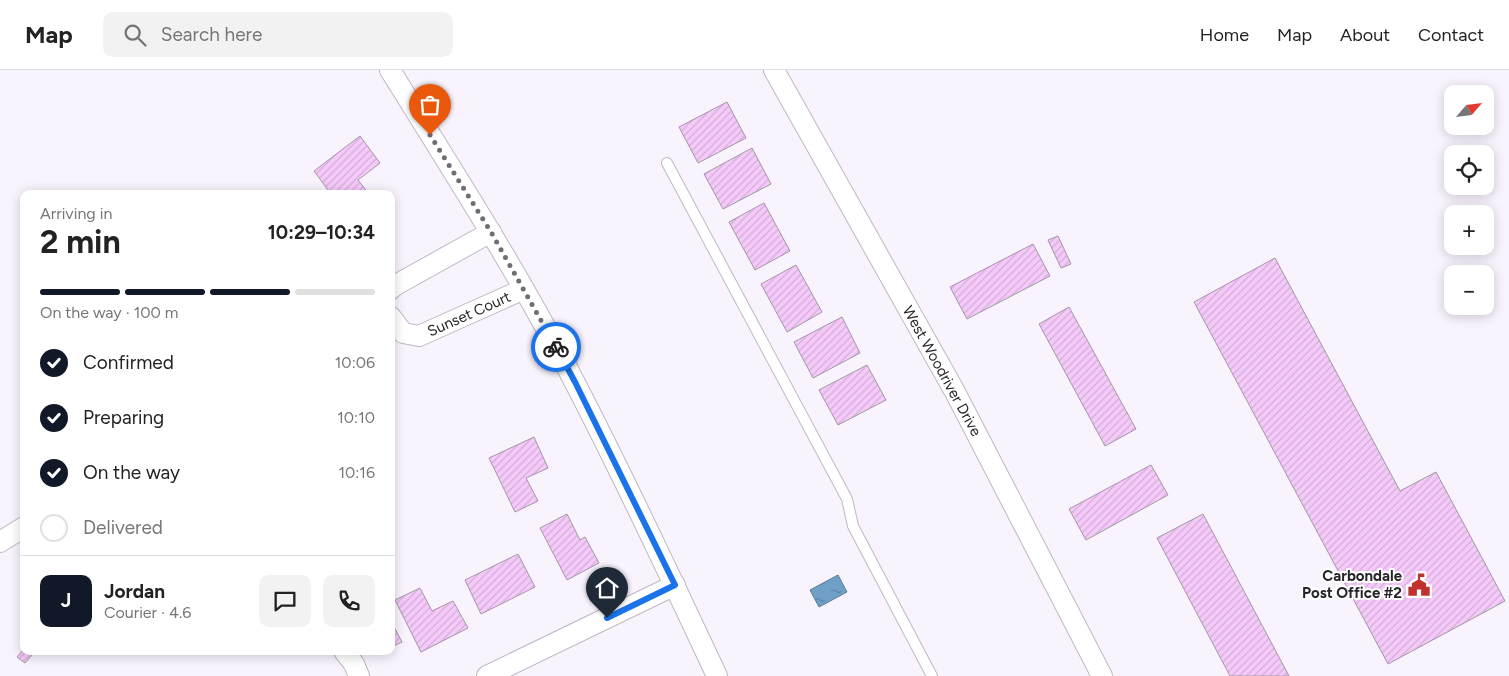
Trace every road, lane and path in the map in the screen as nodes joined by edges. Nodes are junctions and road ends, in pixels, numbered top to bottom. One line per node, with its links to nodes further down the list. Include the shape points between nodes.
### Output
1 (390, 70): 4 (street)
2 (774, 70): 16 (street, West Woodriver Drive, via 955,392)
3 (668, 163): 15 (lane, via 847,499 853,526)
4 (491, 232): 5 (street); 6 (street)
5 (395, 285)
6 (524, 289): 7 (street, Sunset Court, via 419,336 404,333); 10 (street, via 575,382)
7 (395, 322)
8 (20, 530): 9 (street)
9 (0, 542)
10 (675, 585): 13 (street); 14 (street)
11 (347, 655): 12 (street)
12 (359, 676)
13 (487, 676)
14 (717, 676)
15 (932, 676)
16 (1102, 676)

